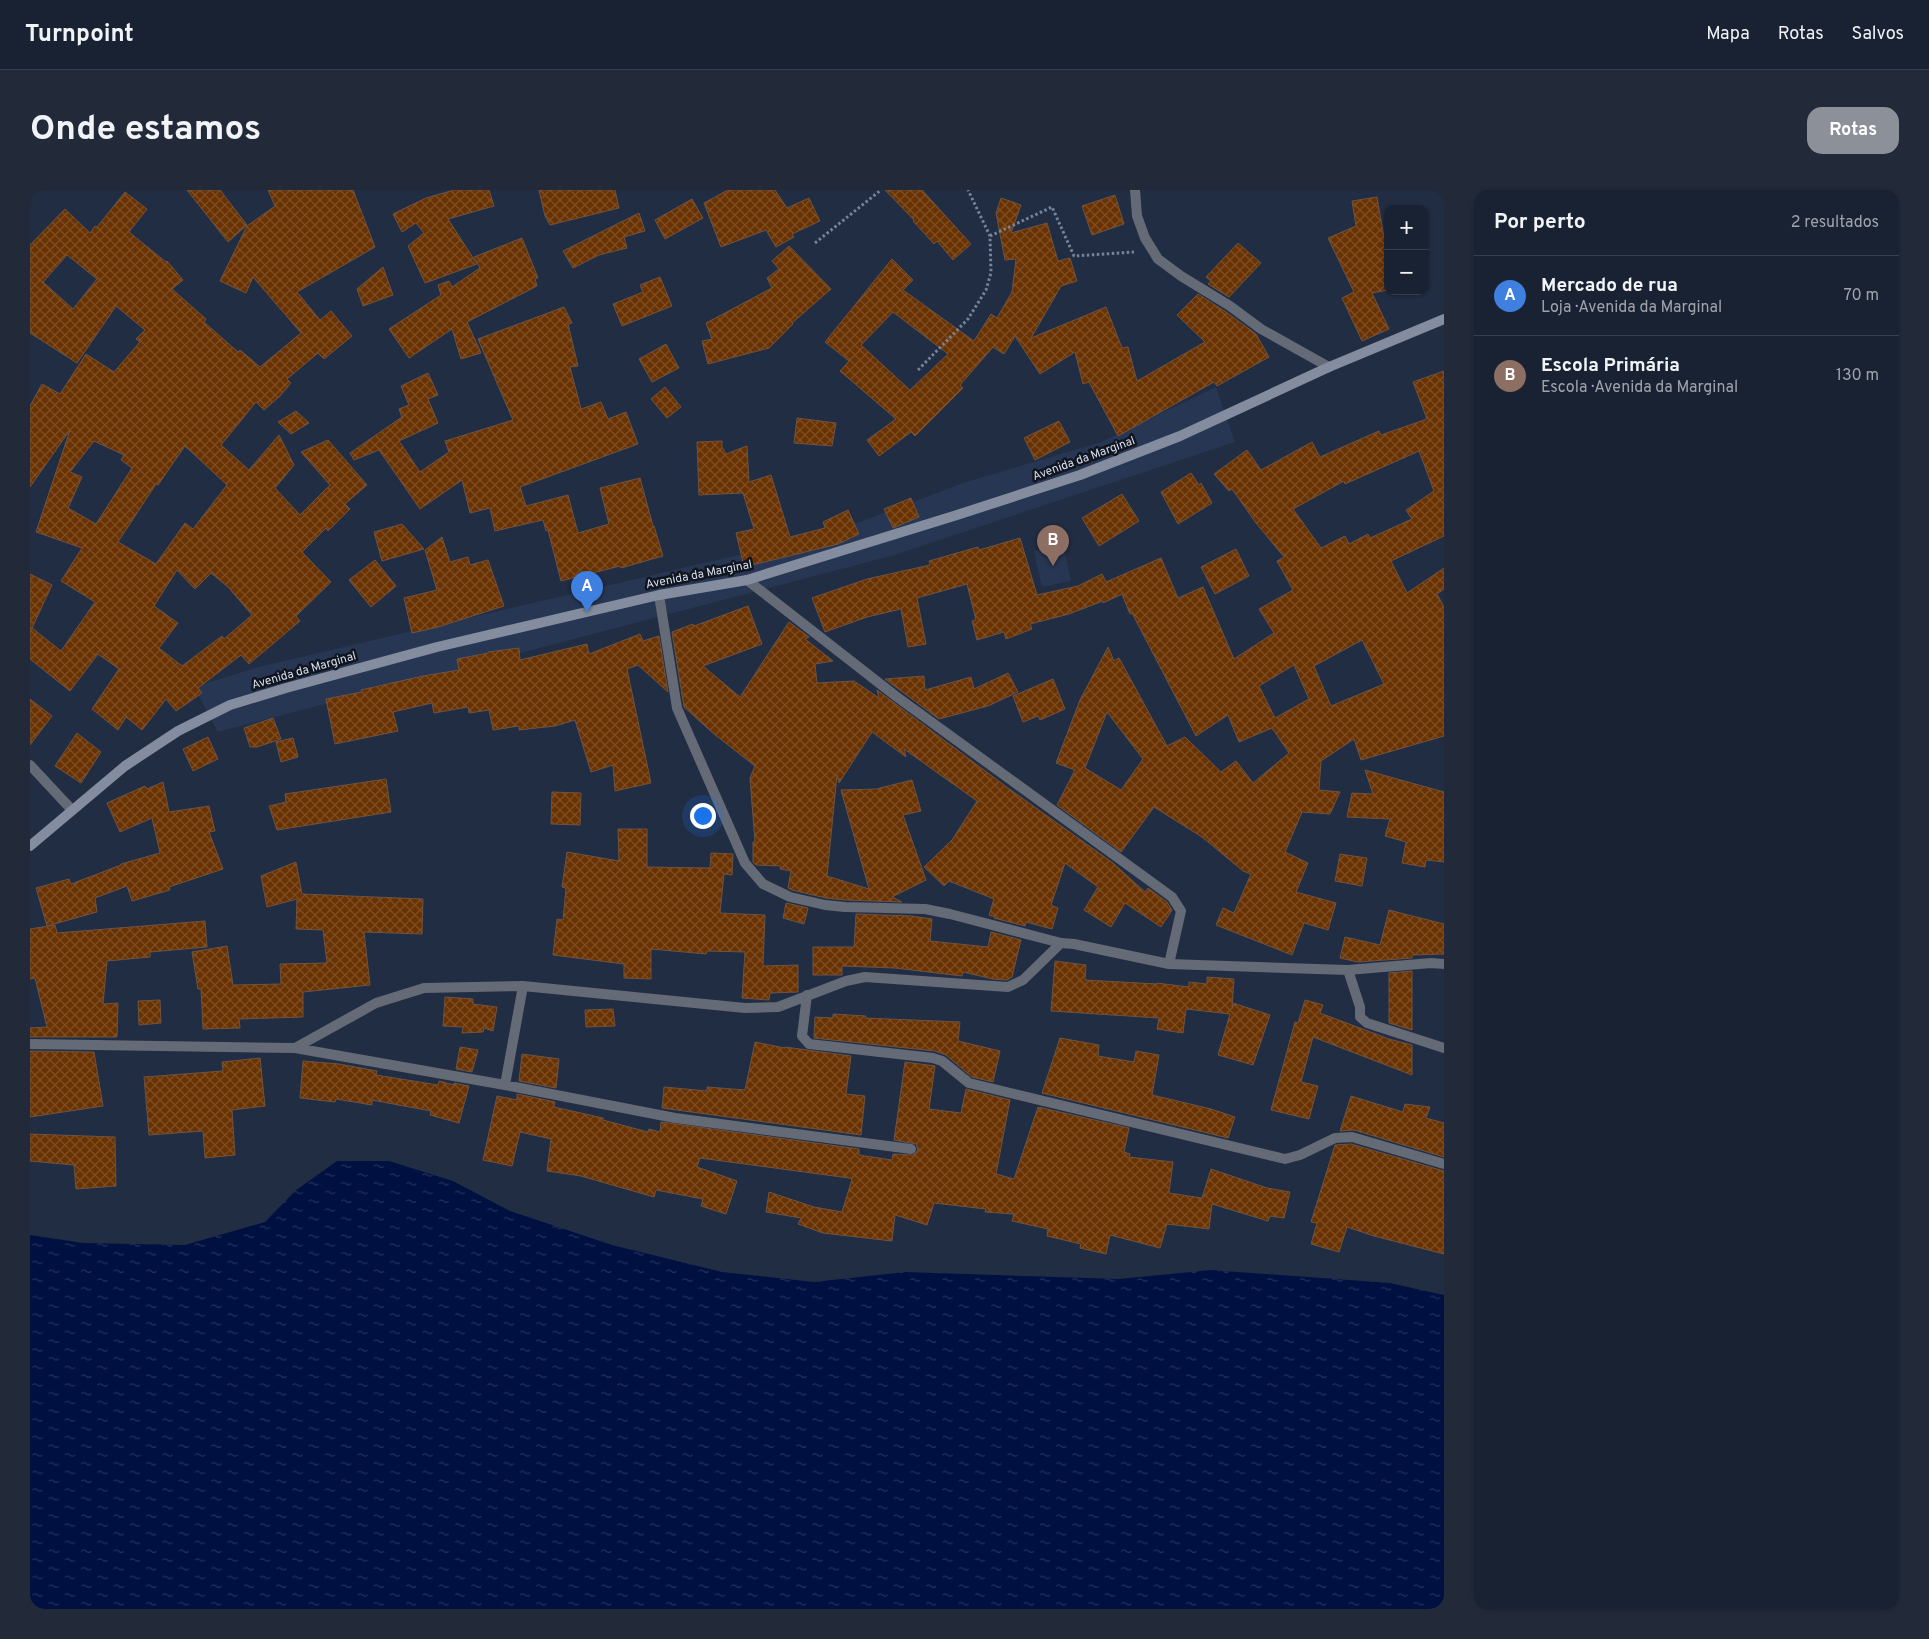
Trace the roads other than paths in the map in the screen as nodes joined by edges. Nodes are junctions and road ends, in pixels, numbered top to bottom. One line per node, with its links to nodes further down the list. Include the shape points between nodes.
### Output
1 (1135, 190): 3 (street, via 1137,216 1144,238 1158,260 1261,329)
2 (1444, 320): 3 (street, Avenida da Marginal)
3 (1329, 367): 4 (street, Avenida da Marginal, via 1180,436 1080,475)
4 (747, 580): 5 (street, Avenida da Marginal); 10 (street, via 897,697 1172,897 1181,911)
5 (659, 595): 7 (street, Avenida da Marginal, via 437,647 230,705 178,731 124,766); 9 (street, via 677,708 744,863 763,884 790,897 825,905 924,909)
6 (30, 765): 7 (street)
7 (72, 810): 8 (street, Avenida da Marginal)
8 (30, 846)
9 (1061, 944): 10 (street); 14 (street, via 1023,980 1008,986 866,977)
10 (1169, 964): 12 (street)
11 (1444, 964): 12 (street)
12 (1348, 970): 17 (street, via 1360,1017 1367,1023)
13 (523, 986): 14 (street, via 745,1008 778,1007); 16 (street, via 424,988 376,1003); 18 (street)
14 (807, 995): 20 (street, via 802,1036 808,1044 933,1058 942,1061 969,1083 1285,1159 1335,1138 1352,1137)
15 (30, 1044): 16 (street)
16 (295, 1048): 18 (street)
17 (1444, 1048)
18 (505, 1085): 19 (street, via 675,1118)
19 (911, 1149)
20 (1444, 1164)

